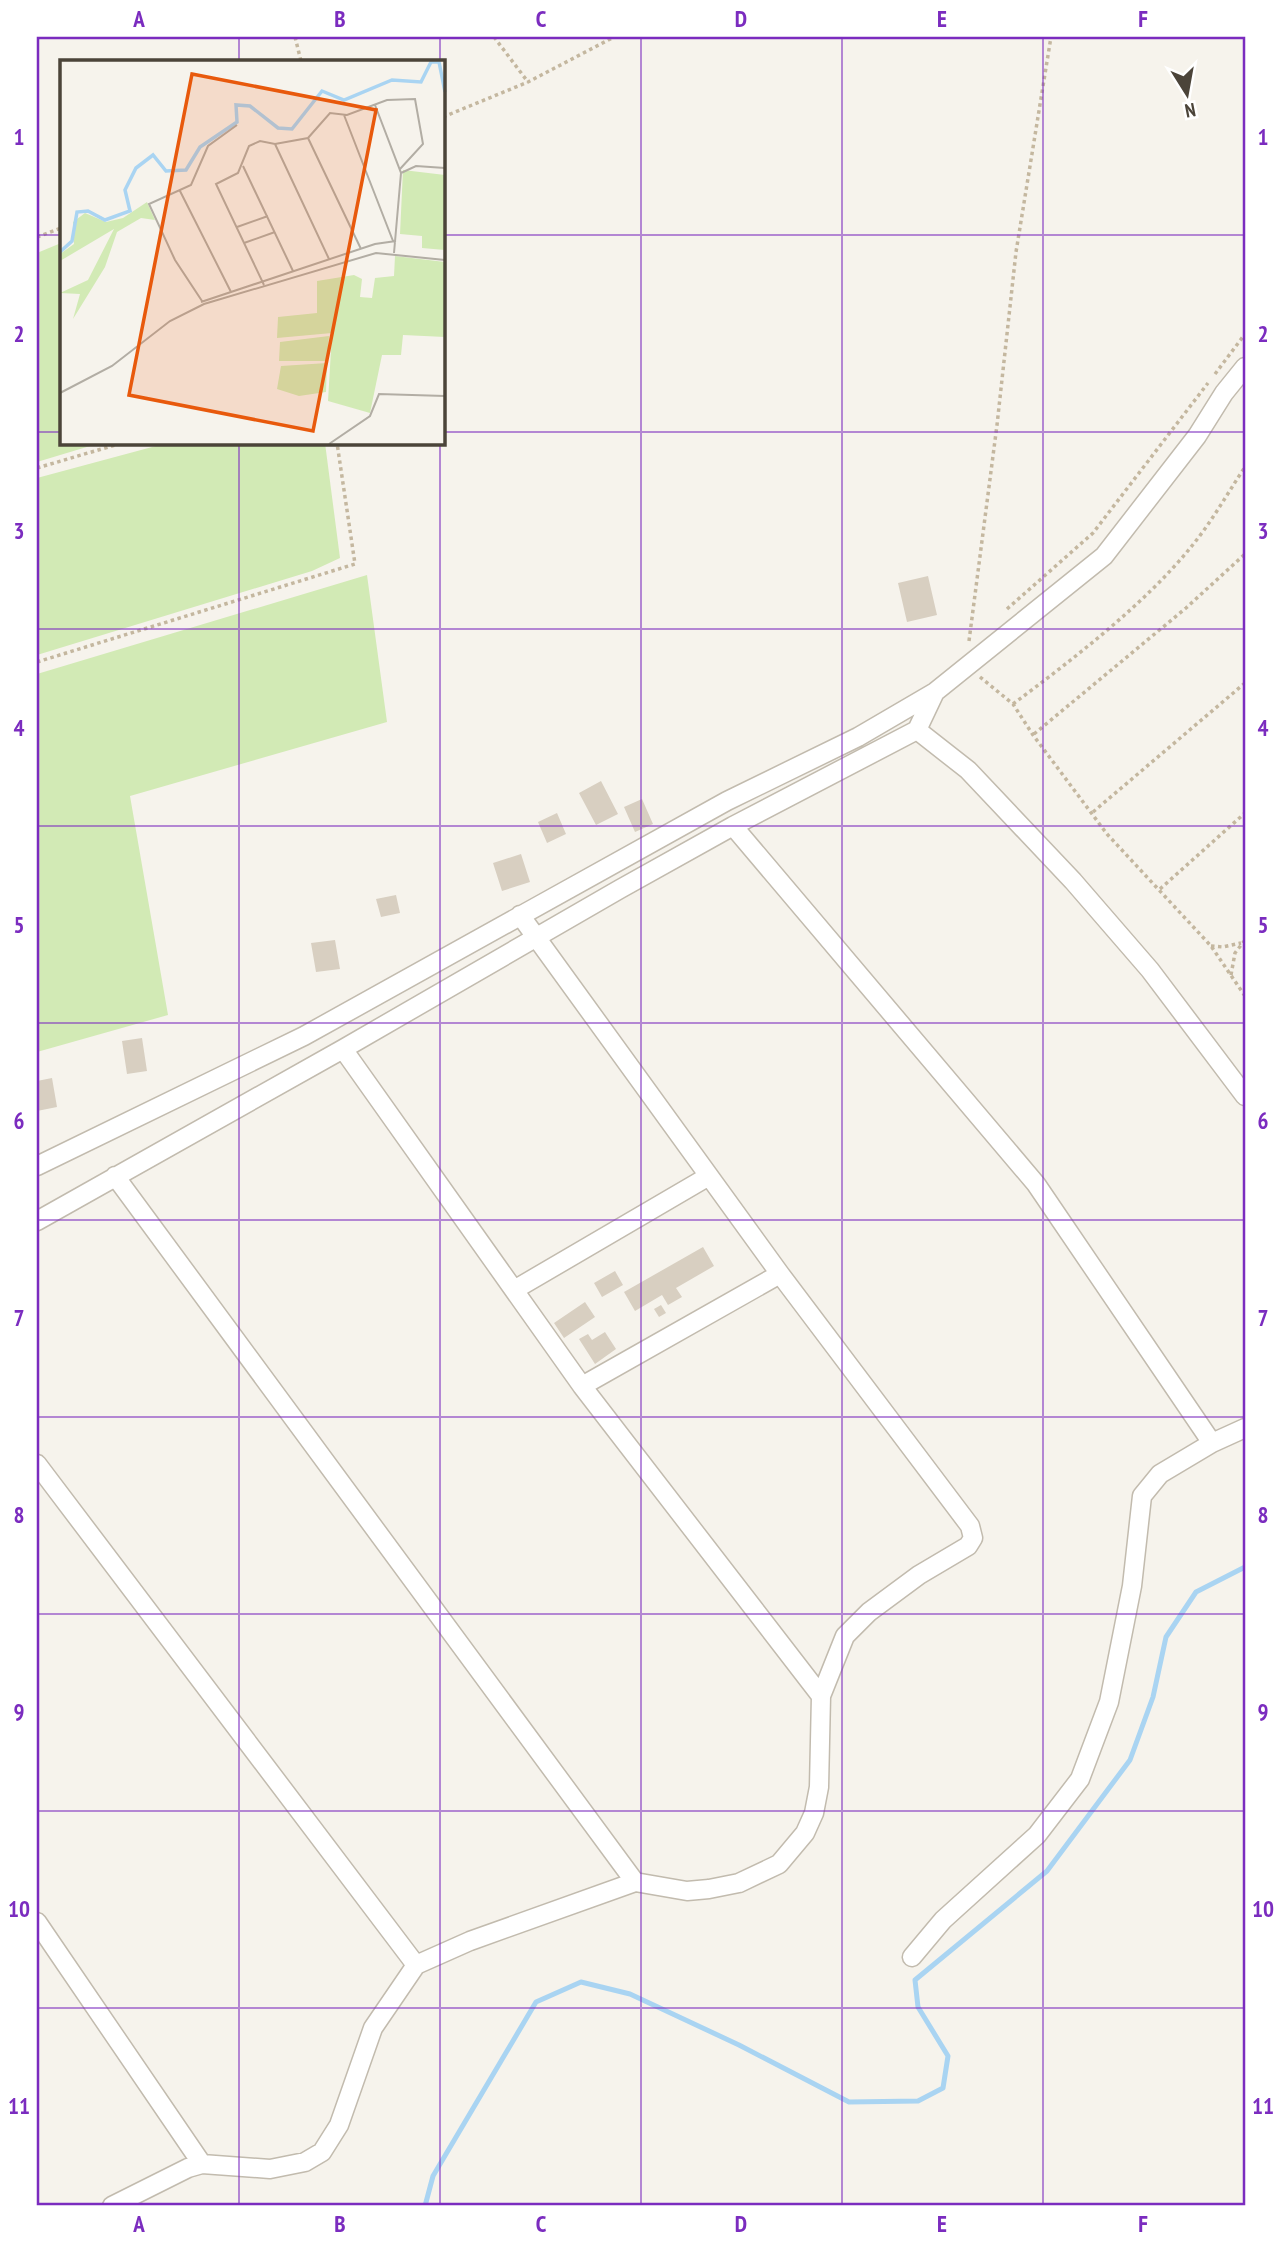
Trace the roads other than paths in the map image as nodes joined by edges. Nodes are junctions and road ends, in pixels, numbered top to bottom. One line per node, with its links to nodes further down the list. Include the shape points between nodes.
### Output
1 (1245, 367): 2 (street, via 1104,556)
2 (935, 692): 3 (street); 5 (street)
3 (918, 730): 4 (street); 8 (street, via 968,770 1073,881 1150,971)
4 (733, 826): 6 (street); 17 (street, via 1036,1184)
5 (520, 915): 6 (street); 9 (street, via 304,1036)
6 (536, 937): 7 (street); 11 (street)
7 (343, 1049): 10 (street); 14 (street)
8 (1245, 1096)
9 (37, 1166)
10 (115, 1176): 12 (street); 20 (street)
11 (709, 1176): 13 (street); 14 (street)
12 (37, 1221)
13 (780, 1274): 15 (street); 19 (street, via 973,1533 968,1546 919,1575 845,1636)
14 (514, 1290): 15 (street)
15 (582, 1386): 19 (street)
16 (1245, 1428): 17 (street)
17 (1212, 1443): 22 (street, via 1160,1474 1142,1496 1132,1586 1110,1702 1080,1779 1037,1835 943,1920)
18 (37, 1464): 23 (street)
19 (821, 1696): 20 (street, via 814,1813 805,1833 779,1864 739,1883 709,1889 687,1891)
20 (635, 1882): 23 (street)
21 (37, 1922): 24 (street)
22 (912, 1957)
23 (416, 1965): 24 (street, via 373,2028 339,2125 322,2152 305,2162 270,2169)
24 (202, 2164): 25 (street)
25 (112, 2206)

